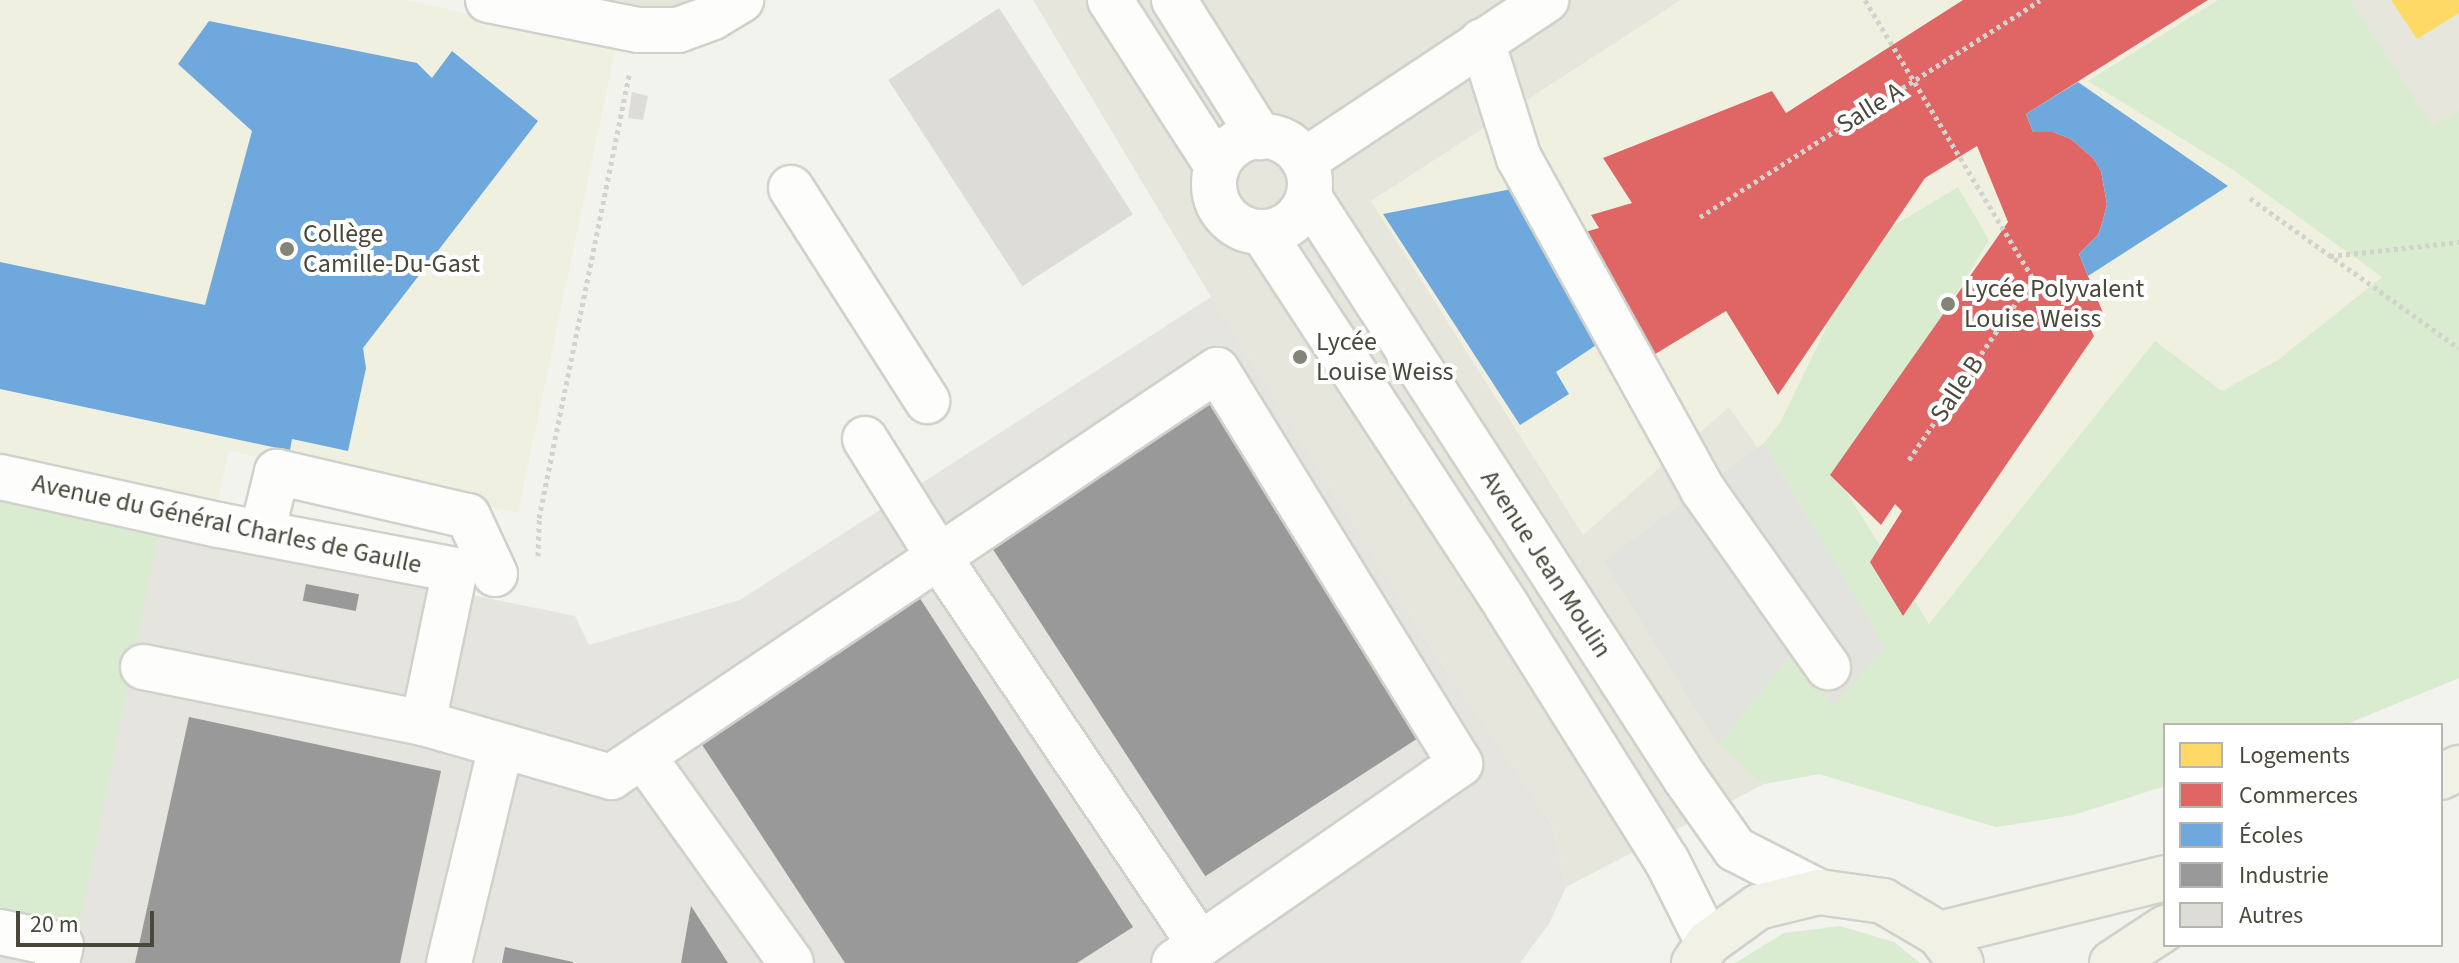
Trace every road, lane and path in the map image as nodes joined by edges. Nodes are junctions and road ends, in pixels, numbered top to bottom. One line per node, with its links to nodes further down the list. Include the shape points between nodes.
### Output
1 (488, 0): 9 (street)
2 (741, 0): 9 (street, via 678,30)
3 (1110, 0): 12 (street)
4 (1174, 0): 11 (street)
5 (1546, 0): 8 (street)
6 (1865, 0): 10 (path)
7 (2040, 0): 10 (path, Salle A)
8 (1488, 23): 13 (street); 30 (street, via 1519,158 1703,490)
9 (638, 30): 27 (path, via 539,518)
10 (1916, 79): 16 (path, Salle A); 23 (path, Salle B, via 2033,278)
11 (1260, 137): 12 (street, via 1234,145); 13 (street, via 1285,142)
12 (1217, 166): 17 (street, via 1214,181 1221,211 1240,226)
13 (1307, 179): 17 (street, via 1292,223); 35 (street, Avenue Jean Moulin, via 1735,849)
14 (791, 188): 21 (street)
15 (2250, 198): 19 (path)
16 (1700, 217)
17 (1263, 233): 39 (street, via 1667,861)
18 (2459, 242): 19 (path)
19 (2330, 256): 20 (path)
20 (2459, 348)
21 (927, 401)
22 (865, 439): 26 (street)
23 (1908, 461)
24 (0, 477): 25 (street, Avenue du Général Charles de Gaulle)
25 (262, 533): 28 (street, Avenue du Général Charles de Gaulle); 28 (street, via 277,472 468,516)
26 (938, 556): 33 (street); 40 (street); 40 (street, via 1217,370 1460,764)
27 (538, 562)
28 (475, 572): 31 (street)
29 (143, 667): 31 (street)
30 (1828, 667)
31 (423, 723): 32 (street)
32 (501, 746): 33 (street, via 611,777); 42 (street)
33 (643, 756): 43 (street)
34 (2163, 879): 38 (main road)
35 (1819, 892): 38 (main road, via 1883,901); 39 (main road, via 1758,907)
36 (2163, 929): 44 (main road)
37 (0, 932): 41 (street, via 61,945)
38 (1950, 948)
39 (1701, 953)
40 (1187, 954)
41 (57, 963)
42 (449, 963)
43 (791, 963)
44 (2112, 963)

